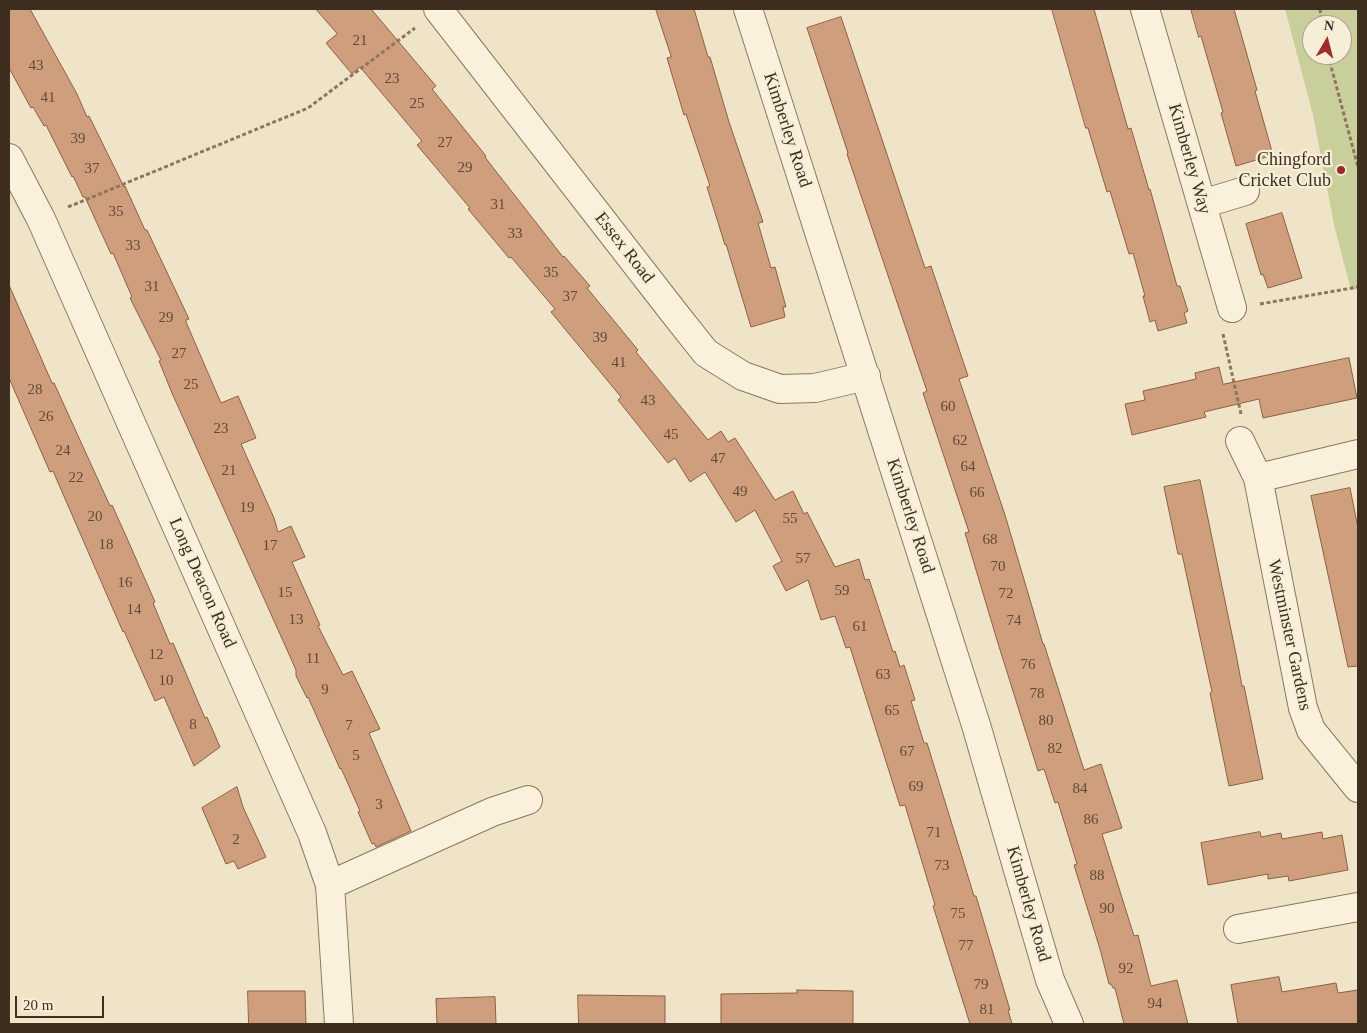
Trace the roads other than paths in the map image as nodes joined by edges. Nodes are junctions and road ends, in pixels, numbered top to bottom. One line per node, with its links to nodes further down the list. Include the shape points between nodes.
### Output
1 (748, 9): 8 (street, Kimberley Road)
2 (1145, 9): 6 (street, Kimberley Way)
3 (441, 13): 8 (street, Essex Road, via 706,352 744,376 780,389 815,388)
4 (9, 158): 14 (street, Long Deacon Road, via 41,219 312,833)
5 (1245, 191): 6 (street)
6 (1202, 204): 7 (street, Kimberley Way)
7 (1232, 308)
8 (866, 376): 18 (street, Kimberley Road, via 976,725 1050,980)
9 (1240, 441): 11 (street, Westminster Gardens)
10 (1358, 454): 11 (street)
11 (1258, 478): 12 (street, Westminster Gardens, via 1303,708 1311,730)
12 (1356, 778)
13 (528, 800): 14 (street, via 492,812)
14 (330, 886): 17 (street, Long Deacon Road)
15 (1358, 907): 16 (street)
16 (1238, 929)
17 (339, 1024)
18 (1069, 1024)

